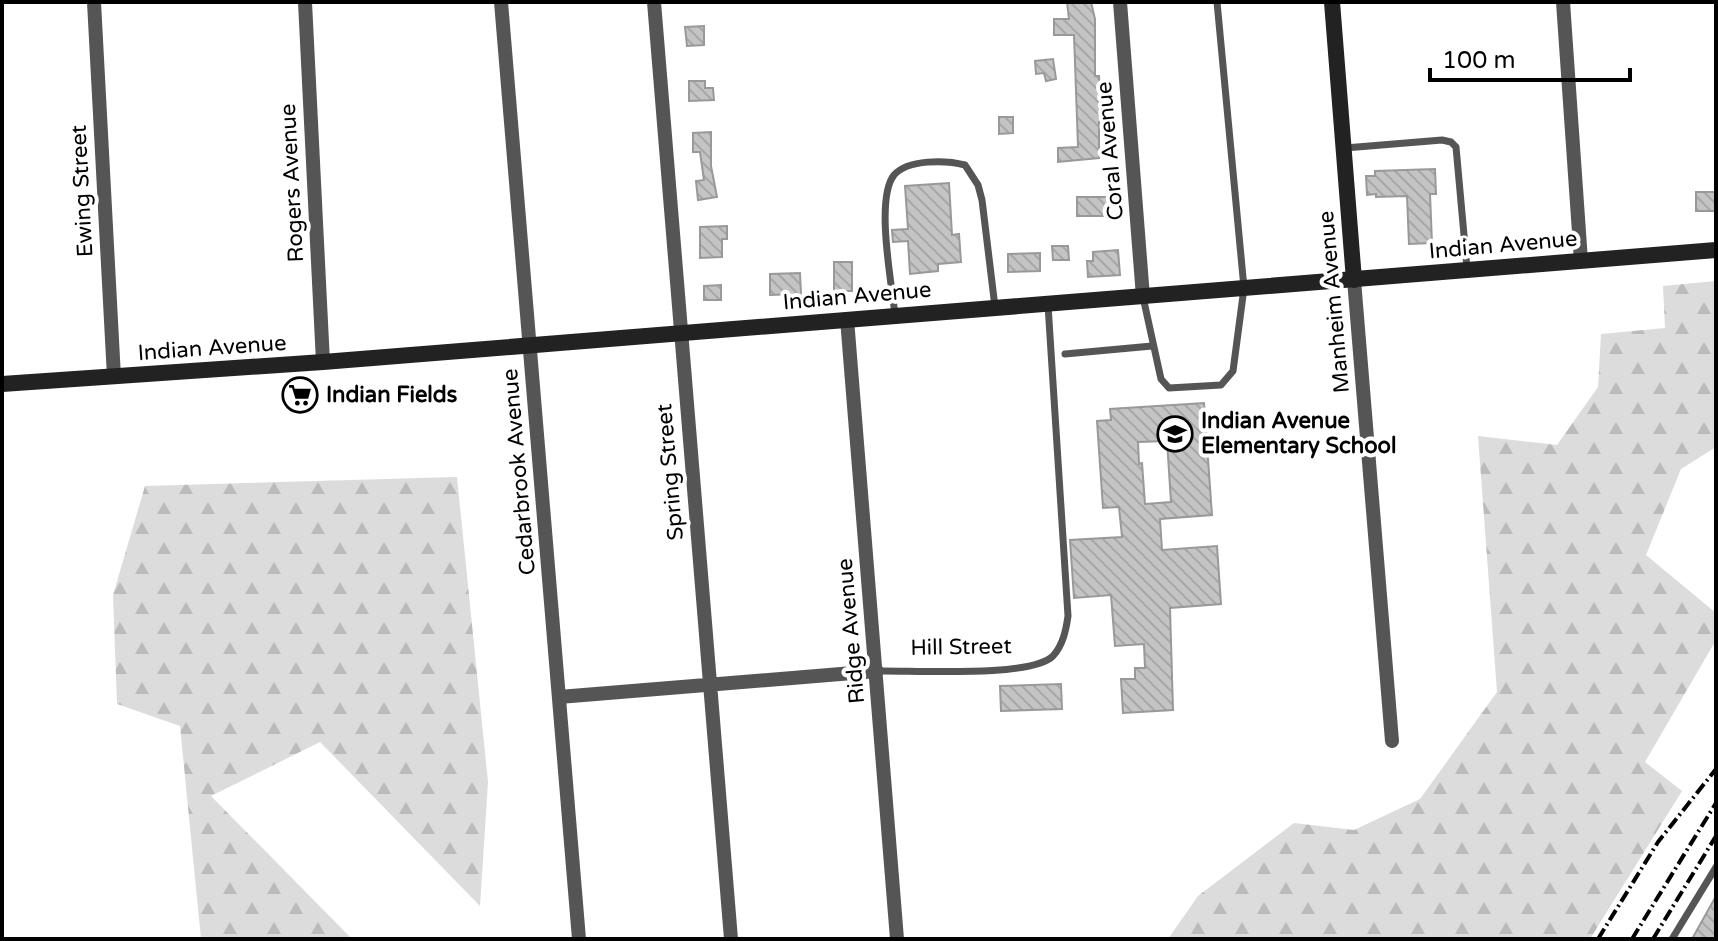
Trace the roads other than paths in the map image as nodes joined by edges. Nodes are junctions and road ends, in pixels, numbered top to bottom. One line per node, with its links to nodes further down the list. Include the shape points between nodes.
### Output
1 (94, 2): 25 (street, Ewing Street)
2 (305, 2): 24 (street, Rogers Avenue)
3 (501, 2): 21 (street, Cedarbrook Avenue)
4 (654, 2): 20 (street, Spring Street)
5 (1120, 2): 15 (street, Coral Avenue)
6 (1217, 2): 14 (lane)
7 (1332, 2): 9 (street, Manheim Avenue)
8 (1563, 2): 11 (street)
9 (1343, 148): 12 (lane, via 1451,142 1456,147); 13 (street, Manheim Avenue)
10 (1716, 250): 11 (street, Indian Avenue)
11 (1581, 261): 12 (street, Indian Avenue)
12 (1467, 270): 13 (street, Indian Avenue)
13 (1354, 280): 14 (street, Indian Avenue); 30 (street, Manheim Avenue)
14 (1244, 288): 15 (street, Indian Avenue); 22 (lane, via 1233,371 1221,385 1169,388 1161,379)
15 (1143, 297): 16 (street, Indian Avenue); 22 (lane)
16 (1048, 303): 17 (street, Indian Avenue); 27 (lane, Hill Street, via 1068,616 1060,646 1052,657 1029,668)
17 (995, 307): 18 (street, Indian Avenue); 18 (lane, via 978,185 965,165 930,163 905,166 888,188 885,229)
18 (895, 315): 19 (street, Indian Avenue)
19 (847, 319): 20 (street, Indian Avenue); 27 (street, Ridge Avenue)
20 (680, 333): 21 (street, Indian Avenue); 28 (street, Spring Street)
21 (530, 345): 24 (street, Indian Avenue); 29 (street, Cedarbrook Avenue)
22 (1152, 346): 23 (lane)
23 (1065, 354)
24 (323, 362): 25 (street, Indian Avenue)
25 (114, 377): 26 (street, Indian Avenue)
26 (2, 384)
27 (877, 671): 28 (street, Hill Street); 34 (street, Ridge Avenue)
28 (710, 684): 29 (street, Hill Street); 33 (street, Spring Street)
29 (559, 697): 32 (street, Cedarbrook Avenue)
30 (1392, 741)
31 (1716, 867): 35 (lane)
32 (579, 939)
33 (731, 939)
34 (897, 939)
35 (1672, 939)

